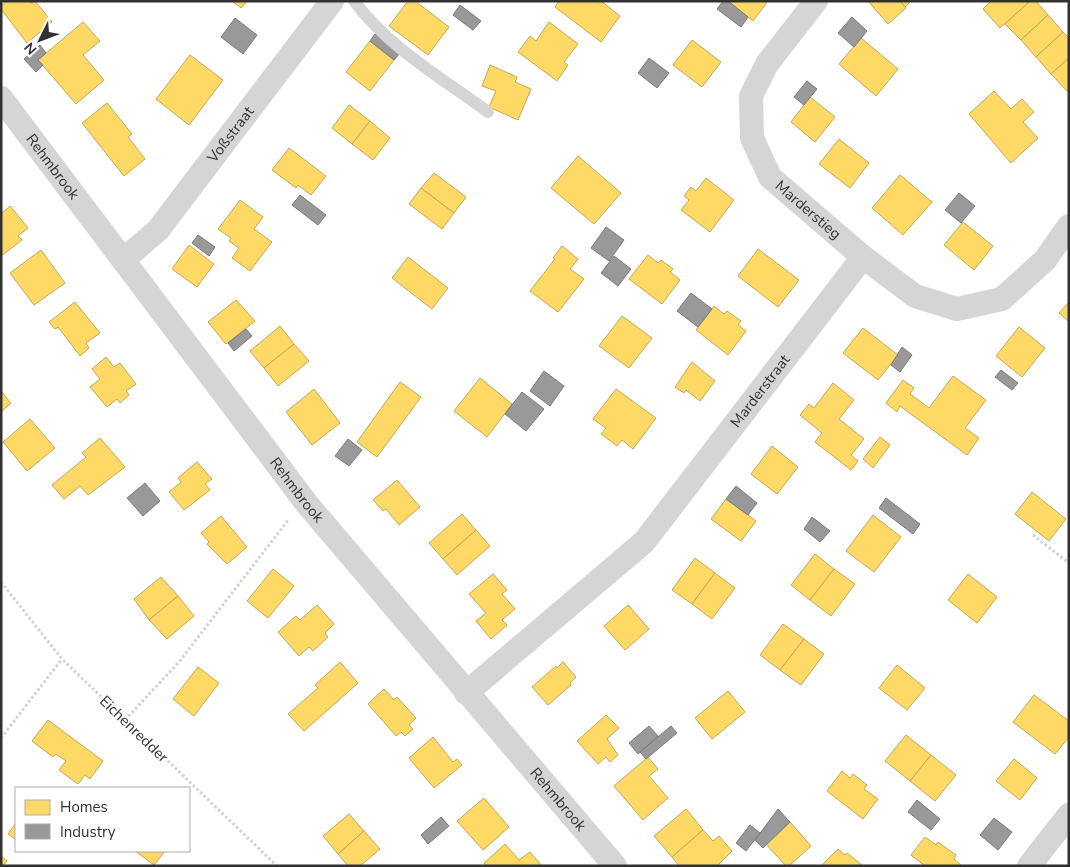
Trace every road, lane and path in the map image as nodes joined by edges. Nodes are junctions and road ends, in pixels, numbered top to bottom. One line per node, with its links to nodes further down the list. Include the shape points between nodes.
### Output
1 (332, 1): 8 (street, Voßstraat, via 158,230)
2 (354, 1): 5 (lane, via 400,48)
3 (816, 1): 7 (street, Marderstieg, via 767,64 751,96 752,138 770,177)
4 (1, 98): 8 (street, Rehmbrook)
5 (488, 112)
6 (1069, 226): 7 (street, via 1045,260 1002,299 957,309 915,296)
7 (863, 257): 14 (street, Marderstraat, via 644,542)
8 (123, 260): 9 (street, Rehmbrook)
9 (307, 504): 14 (street, Rehmbrook); 15 (path, via 290,519 179,662)
10 (1033, 535): 11 (path)
11 (1069, 563)
12 (1, 582): 13 (path, Eichenredder)
13 (62, 660): 15 (path, Eichenredder); 16 (path)
14 (466, 692): 19 (street, Rehmbrook)
15 (125, 720): 18 (path, Eichenredder)
16 (1, 738)
17 (1069, 815): 20 (street)
18 (277, 866)
19 (614, 866)
20 (1029, 866)

